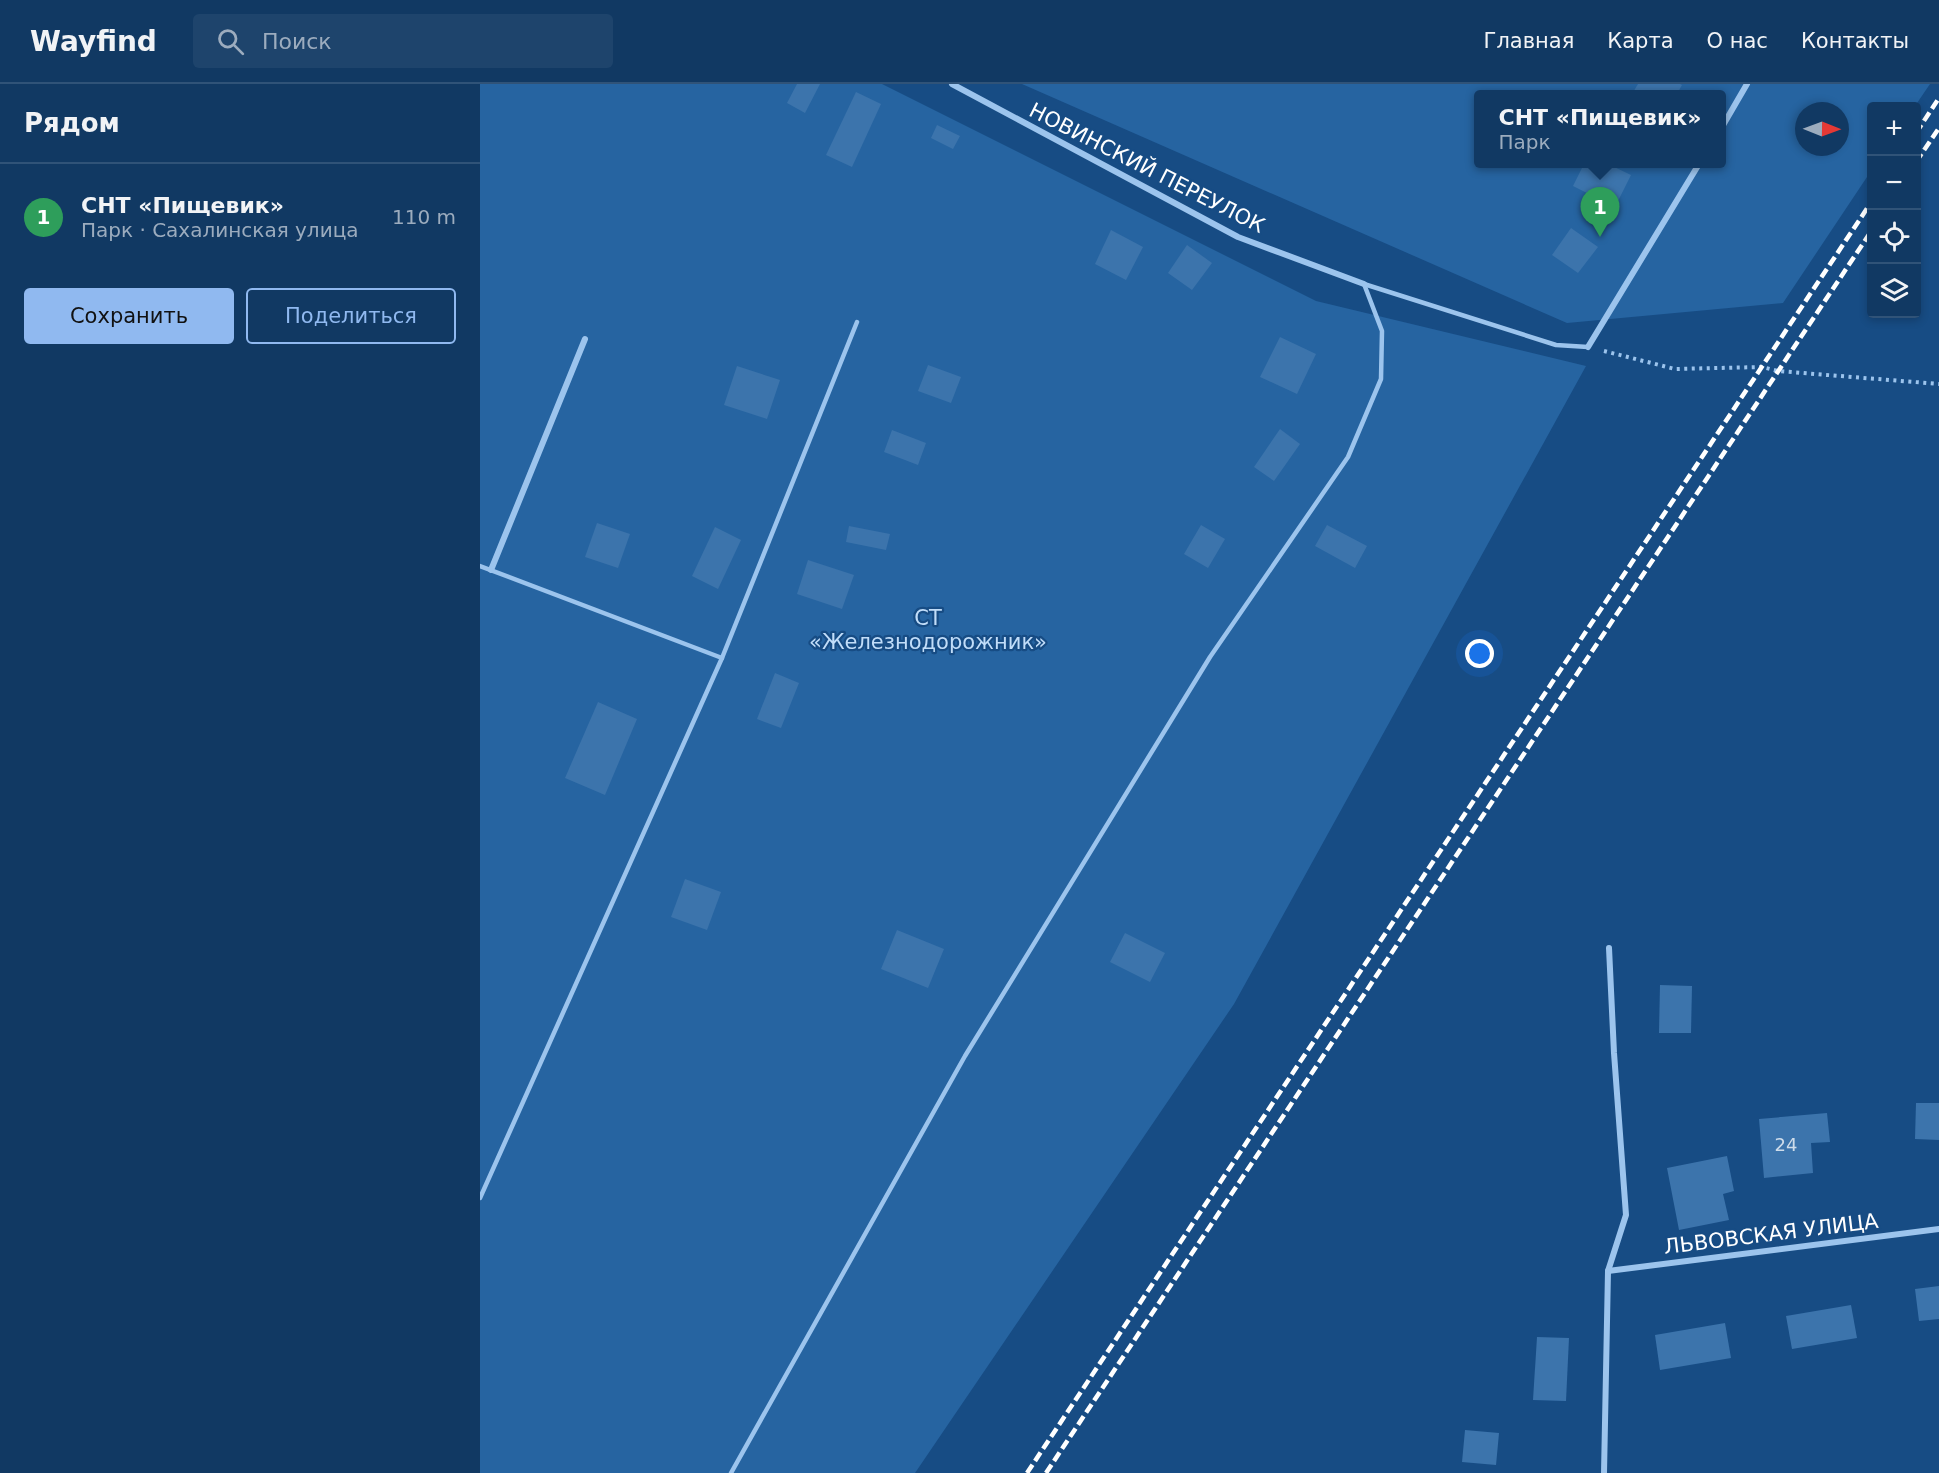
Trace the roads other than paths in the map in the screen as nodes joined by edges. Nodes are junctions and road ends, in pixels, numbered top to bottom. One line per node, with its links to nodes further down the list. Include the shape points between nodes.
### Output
1 (952, 84): 5 (street, НОВИНСКИЙ ПЕРЕУЛОК, via 1238,237)
2 (1747, 84): 3 (street)
3 (1726, 120)
4 (1697, 168): 8 (street)
5 (1364, 284): 8 (lane, via 1556,345); 16 (lane, via 1382,332 1381,379 1348,457 1210,657 965,1056)
6 (857, 322): 11 (lane)
7 (585, 339): 10 (street)
8 (1588, 347)
9 (480, 566): 10 (lane)
10 (491, 570): 11 (lane)
11 (722, 658): 13 (lane)
12 (1609, 948): 15 (street, via 1626,1215)
13 (480, 1198)
14 (1939, 1228): 15 (street, ЛЬВОВСКАЯ УЛИЦА)
15 (1608, 1271): 17 (street)
16 (731, 1473)
17 (1604, 1473)

